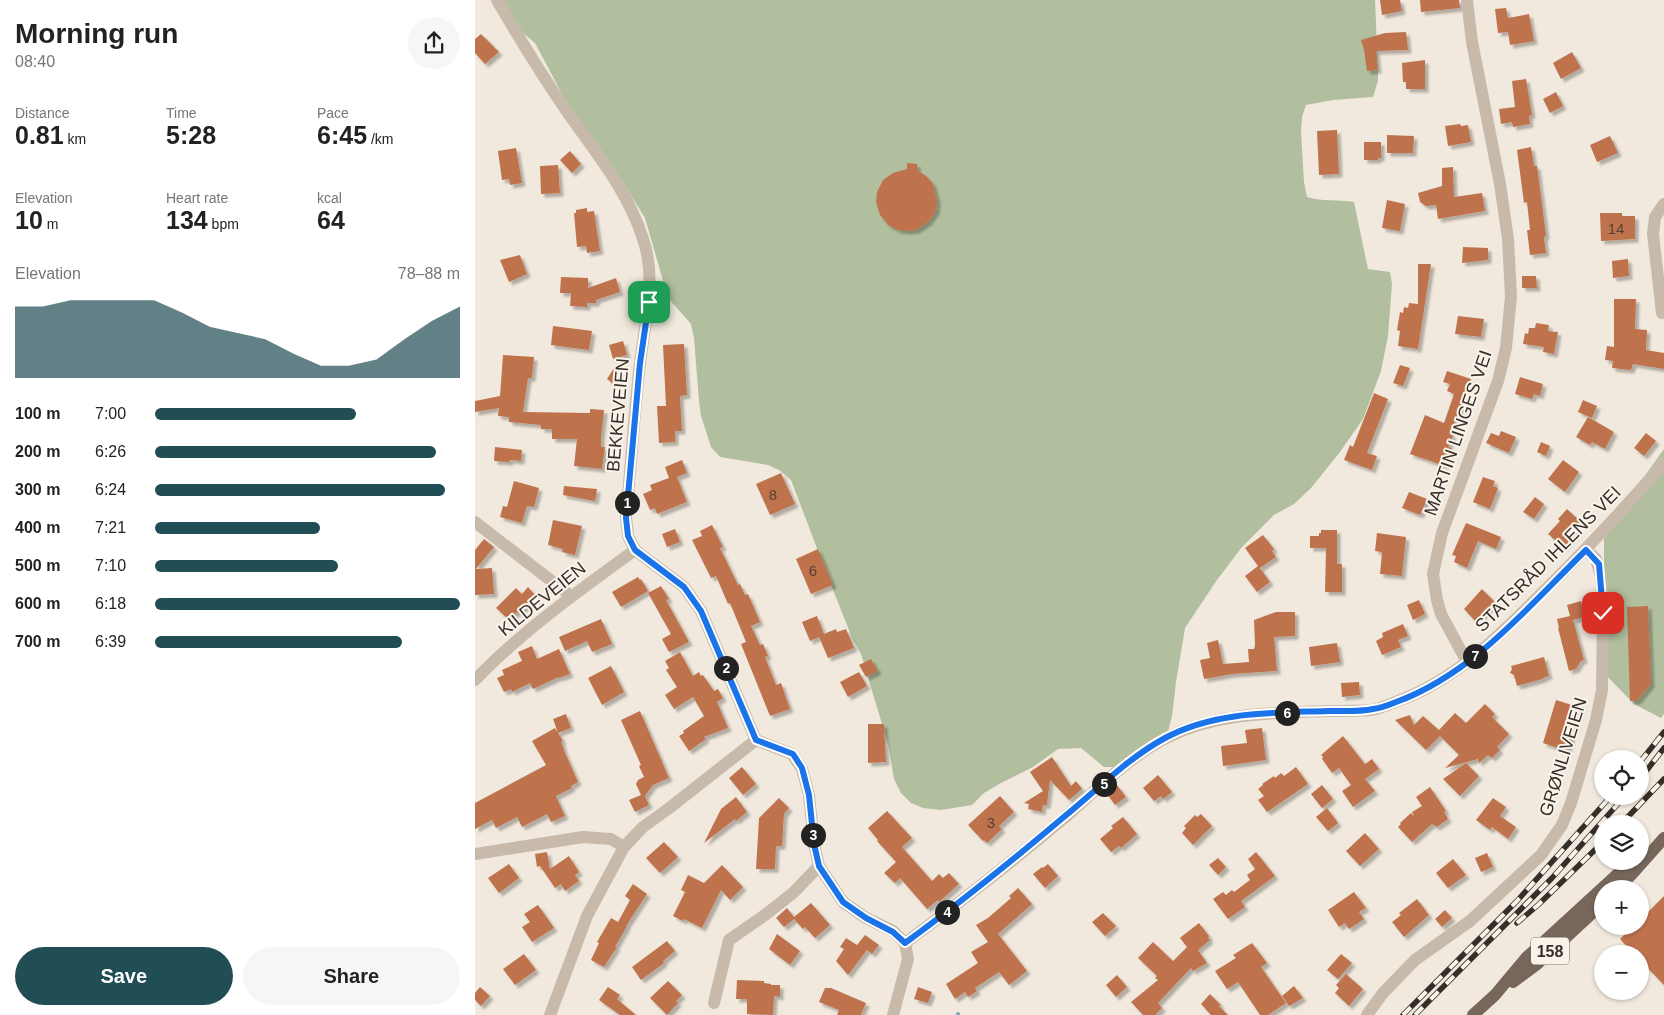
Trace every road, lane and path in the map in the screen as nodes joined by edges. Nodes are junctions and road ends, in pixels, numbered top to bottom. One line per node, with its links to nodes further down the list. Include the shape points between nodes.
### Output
1 (497, 0): 7 (street, BEKKEVEIEN, via 567,111 616,180 644,240 649,264 649,302 626,518 628,536)
2 (1467, 0): 10 (street, MARTIN LINGES VEI, via 1500,184 1511,296 1506,348 1498,381 1442,533 1434,568 1434,587 1441,614)
3 (1664, 204): 4 (street, via 1655,217 1653,234)
4 (1663, 313)
5 (1664, 463): 8 (street, STATSRÅD IHLENS VEI)
6 (475, 522): 9 (street)
7 (635, 550): 9 (street, KILDEVEIEN); 12 (street, via 684,587 701,611)
8 (1586, 550): 10 (street, STATSRÅD IHLENS VEI); 26 (street, GRØNLIVEIEN, via 1599,564 1601,576 1602,690 1596,720 1562,825 1541,855 1470,921 1415,960)
9 (571, 596): 11 (street, KILDEVEIEN)
10 (1467, 662): 21 (street, STATSRÅD IHLENS VEI, via 1428,688 1377,709 1222,718 1165,738 1136,757 1007,865)
11 (475, 680)
12 (756, 740): 14 (street, via 643,827); 17 (street, via 793,754 802,768)
13 (1664, 837): 15 (main road); 19 (main road)
14 (625, 847): 16 (street, via 611,839 583,837); 24 (street, via 587,916)
15 (1649, 848)
16 (475, 854)
17 (819, 866): 21 (street, via 843,902 893,932); 23 (street, via 793,893 729,940)
18 (1622, 870): 22 (main road, 158, via 1526,958)
19 (1627, 880)
20 (1594, 910): 22 (main road, 158, via 1535,965)
21 (905, 943): 25 (street, via 908,959)
22 (1495, 995): 27 (main road, 158)
23 (714, 1003)
24 (550, 1015)
25 (893, 1015)
26 (1367, 1015)
27 (1473, 1015)

